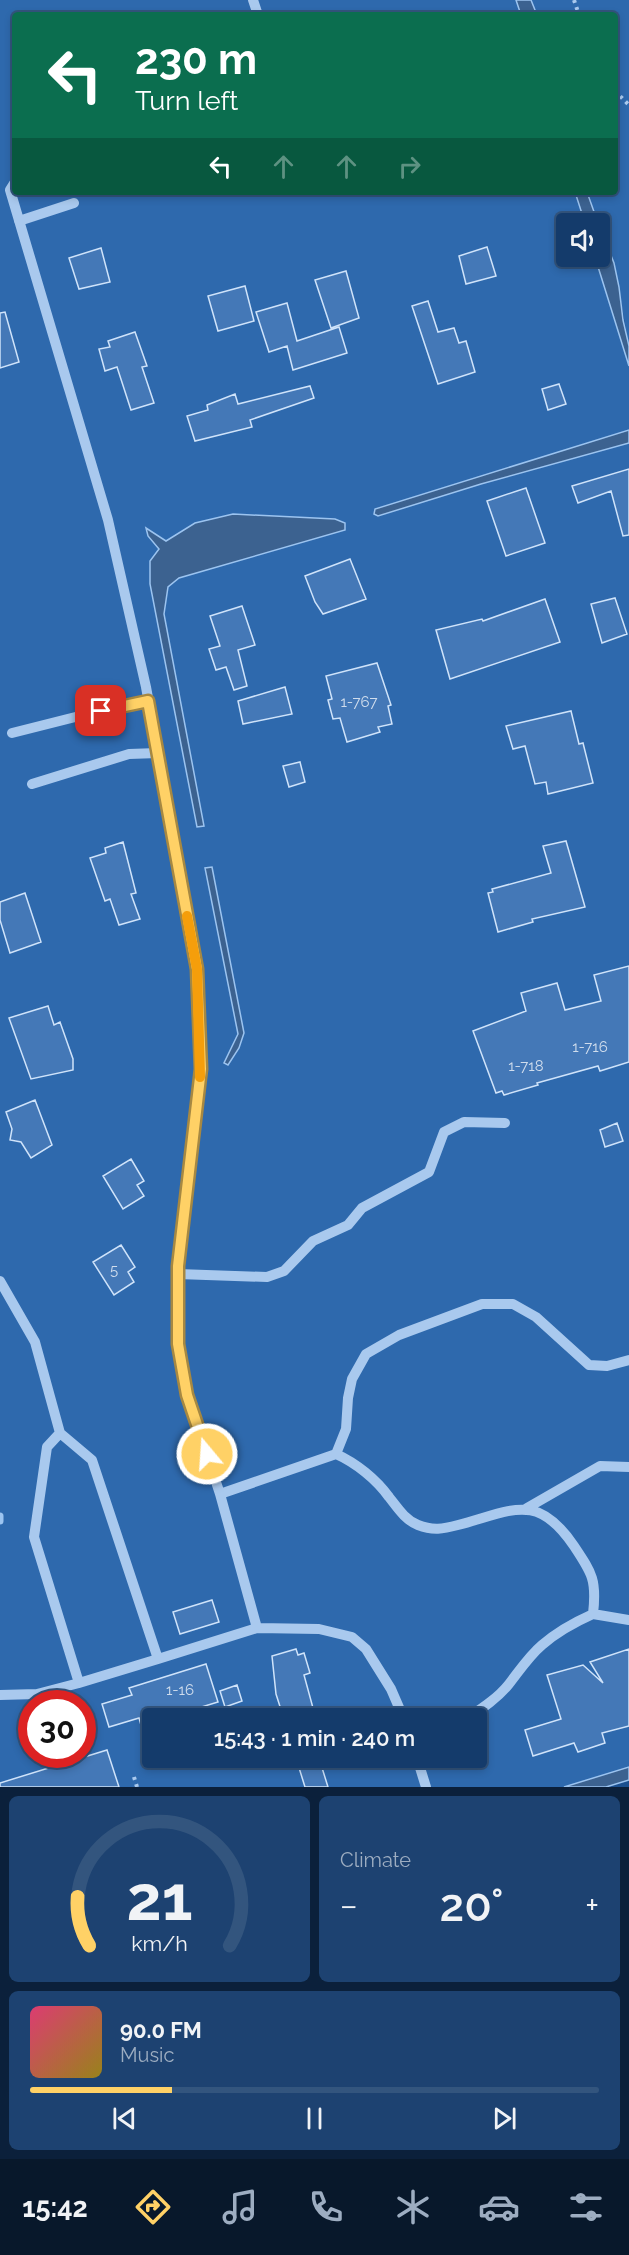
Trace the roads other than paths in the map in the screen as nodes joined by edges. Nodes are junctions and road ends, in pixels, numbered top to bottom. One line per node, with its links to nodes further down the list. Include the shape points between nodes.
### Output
1 (14, 195): 3 (street)
2 (74, 203): 3 (street)
3 (19, 221): 4 (street, via 108,520)
4 (148, 701): 5 (street); 6 (street)
5 (12, 733)
6 (158, 753): 7 (street, via 129,754); 9 (street, via 197,969 201,1069)
7 (32, 784)
8 (505, 1123): 9 (street, via 464,1122 444,1132 429,1172 362,1208 348,1225 313,1241 284,1271 267,1277)
9 (178, 1274): 15 (street, via 178,1344 187,1395)
10 (0, 1281): 12 (street, via 35,1342)
11 (629, 1360): 13 (street, via 607,1366 590,1365 536,1317 513,1304 482,1304 399,1335 366,1354 352,1379 346,1429)
12 (60, 1433): 20 (street, via 92,1460); 21 (street, via 47,1448 34,1538)
13 (336, 1454): 15 (street); 16 (street, via 352,1461 408,1519 436,1530)
14 (629, 1467): 16 (street, via 600,1466)
15 (220, 1494): 19 (street)
16 (527, 1508): 17 (street, via 547,1515 579,1554 596,1588)
17 (593, 1614): 18 (street); 24 (street, via 541,1645 508,1686)
18 (629, 1620)
19 (257, 1628): 20 (street); 23 (street, via 319,1629 352,1637 375,1662)
20 (158, 1659): 21 (street)
21 (79, 1683): 22 (street, via 37,1694)
22 (0, 1695)
23 (399, 1708)
24 (482, 1708)
25 (420, 1768): 26 (street)
26 (426, 1787)

